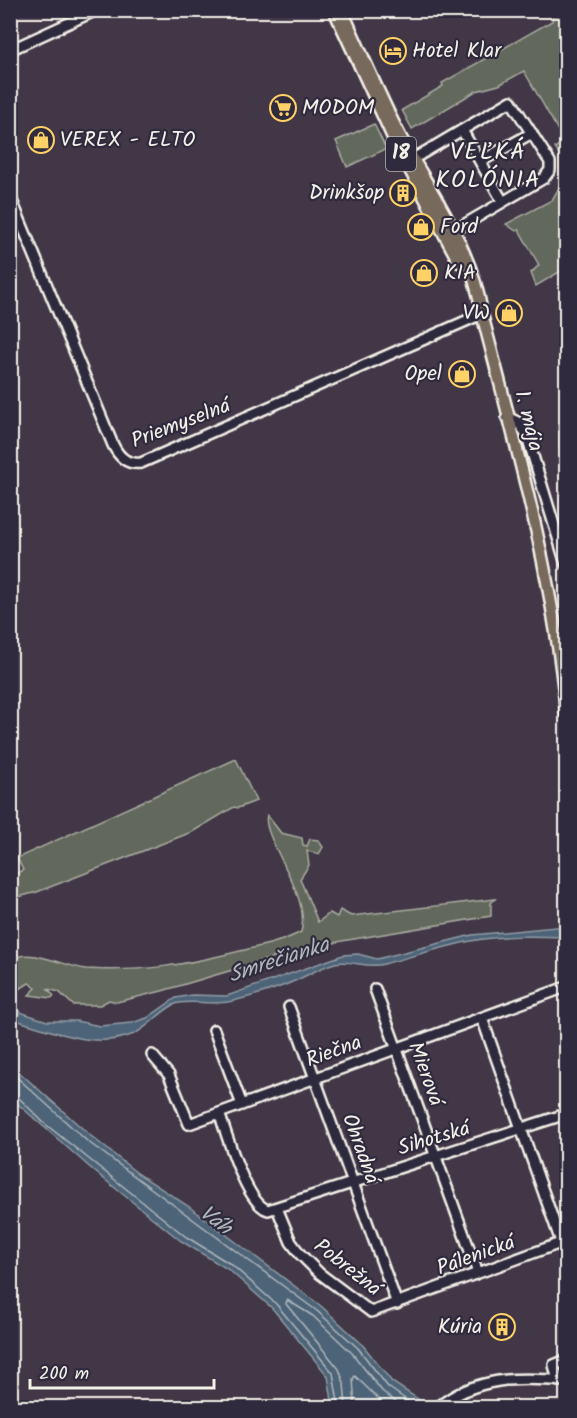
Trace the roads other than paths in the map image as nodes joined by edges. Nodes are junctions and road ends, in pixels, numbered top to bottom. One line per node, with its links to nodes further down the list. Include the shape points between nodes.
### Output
1 (97, 10): 4 (street)
2 (334, 10): 11 (main road, 1. mája / 18, via 394,142)
3 (342, 10): 7 (main road, 1. mája / 18)
4 (10, 50)
5 (462, 130): 6 (street, via 512,101); 7 (street); 8 (street)
6 (532, 133): 8 (street); 10 (street, via 550,162 550,170 544,178)
7 (413, 159): 11 (main road, 1. mája / 18)
8 (480, 161): 10 (street)
9 (10, 196): 12 (street, Priemyselná, via 113,445 130,463 141,463)
10 (504, 202): 11 (street)
11 (450, 233): 12 (main road, 1. mája / 18, via 479,289)
12 (482, 314): 13 (main road, 1. mája / 18)
13 (507, 417): 14 (street, via 518,422 526,433); 15 (main road, 1. mája / 18)
14 (567, 564)
15 (565, 667): 16 (main road, 1. mája / 18)
16 (566, 697): 17 (main road, 1. mája / 18)
17 (567, 713)
18 (567, 987): 21 (street, Riečna)
19 (375, 989): 23 (street, Mierová)
20 (289, 1007): 25 (street, Ohradná)
21 (482, 1018): 23 (street, Riečna); 29 (street)
22 (214, 1030): 26 (street)
23 (397, 1049): 25 (street, Riečna); 30 (street, Mierová)
24 (152, 1055): 27 (street, Riečna, via 169,1075 189,1124)
25 (315, 1078): 26 (street, Riečna); 31 (street, Ohradná)
26 (242, 1105): 27 (street, Riečna)
27 (219, 1113): 32 (street, via 256,1203 265,1210)
28 (567, 1114): 29 (street, Sihotská)
29 (522, 1130): 30 (street, Sihotská); 33 (street)
30 (436, 1157): 31 (street, Sihotská); 35 (street, Mierová)
31 (354, 1183): 32 (street, Sihotská); 36 (street, Ohradná)
32 (277, 1208): 36 (street, Pobrežná, via 293,1245 319,1273 371,1312)
33 (564, 1242): 34 (street); 35 (street, Pálenická)
34 (567, 1256)
35 (478, 1274): 36 (street, Pálenická)
36 (398, 1304)
37 (567, 1360): 38 (street, via 554,1365)
38 (562, 1381): 39 (street, via 484,1382 460,1391)
39 (438, 1407)

